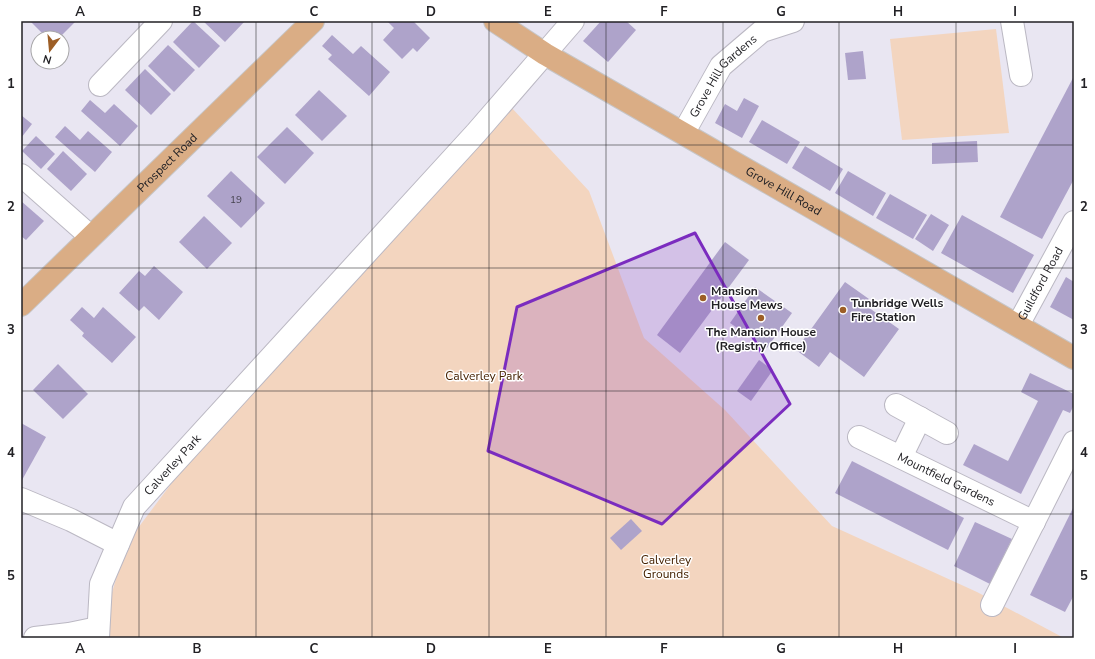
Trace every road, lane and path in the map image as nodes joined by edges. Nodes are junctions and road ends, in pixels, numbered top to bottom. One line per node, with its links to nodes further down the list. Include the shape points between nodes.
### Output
1 (161, 21): 9 (street)
2 (313, 21): 13 (main road, Prospect Road)
3 (495, 21): 7 (main road, Grove Hill Road)
4 (572, 21): 7 (street, Calverley Park)
5 (793, 21): 10 (street, Grove Hill Gardens, via 762,31 721,66)
6 (1012, 21): 8 (street)
7 (545, 54): 10 (main road, Grove Hill Road); 25 (street, Calverley Park, via 134,507)
8 (1020, 75)
9 (100, 85)
10 (684, 132): 15 (main road, Grove Hill Road, via 780,190)
11 (21, 175): 13 (street)
12 (1074, 222): 15 (street, Guildford Road)
13 (90, 236): 14 (main road, Prospect Road)
14 (21, 305)
15 (1018, 325): 16 (main road, Grove Hill Road)
16 (1074, 358)
17 (896, 405): 18 (street)
18 (920, 418): 19 (street); 22 (street)
19 (947, 433)
20 (859, 437): 22 (street, Mountfield Gardens)
21 (1074, 442): 24 (street)
22 (901, 457): 24 (street, Mountfield Gardens)
23 (21, 499): 25 (street)
24 (1034, 522): 26 (street)
25 (118, 544): 27 (street, Calverley Park, via 101,584)
26 (992, 605)
27 (98, 633): 28 (street)
28 (35, 638)

